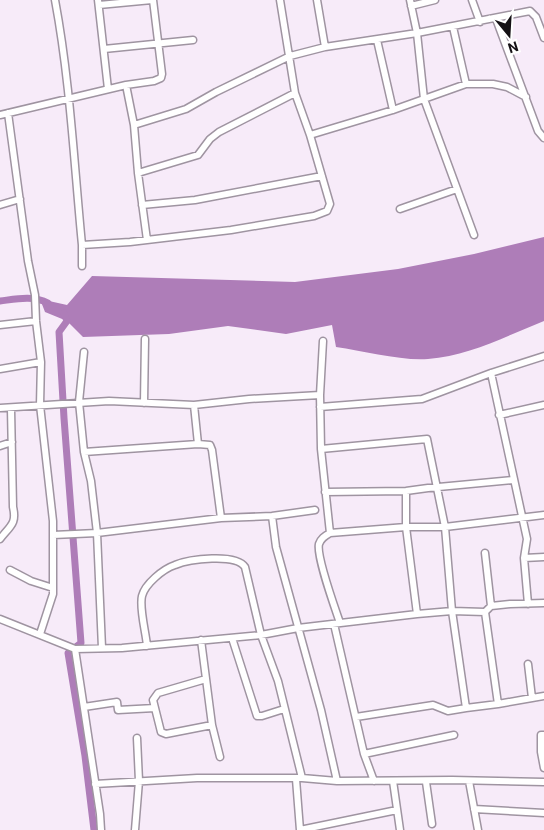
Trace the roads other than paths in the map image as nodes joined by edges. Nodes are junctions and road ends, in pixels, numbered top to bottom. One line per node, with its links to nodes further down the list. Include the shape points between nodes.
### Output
1 (55, 0): 25 (street)
2 (153, 0): 7 (street); 16 (street)
3 (280, 0): 19 (street)
4 (317, 0): 17 (street)
5 (435, 0): 8 (street)
6 (472, 0): 10 (street)
7 (99, 3): 18 (street)
8 (410, 3): 12 (street)
9 (496, 19): 10 (street); 13 (street, via 530,11 536,17); 24 (street)
10 (480, 22): 11 (street)
11 (453, 27): 12 (street); 20 (street)
12 (417, 34): 15 (street); 26 (street)
13 (544, 38)
14 (194, 40): 16 (street)
15 (377, 40): 17 (street); 27 (street)
16 (158, 45): 18 (street); 21 (street, via 161,78)
17 (325, 48): 19 (street)
18 (104, 49): 22 (street)
19 (290, 56): 23 (street); 30 (street, via 186,109)
20 (466, 84): 24 (street, via 507,87); 26 (street)
21 (126, 85): 22 (street); 30 (street)
22 (108, 89): 25 (street)
23 (295, 93): 31 (street); 33 (street, via 219,132 210,138 198,155)
24 (526, 97): 32 (street, via 538,131)
25 (68, 98): 28 (street); 42 (street)
26 (424, 98): 27 (street); 35 (street)
27 (392, 110): 31 (street)
28 (8, 113): 29 (street); 36 (street)
29 (0, 115)
30 (134, 125): 33 (street)
31 (310, 135): 34 (street)
32 (544, 138)
33 (138, 173): 38 (street)
34 (322, 176): 38 (street, via 195,200); 41 (street, via 330,204 328,211 321,214 231,230)
35 (457, 189): 39 (street); 40 (street)
36 (20, 199): 37 (street); 44 (street)
37 (0, 204)
38 (142, 204): 41 (street)
39 (400, 209)
40 (474, 236)
41 (147, 240): 42 (street)
42 (82, 245): 43 (street)
43 (82, 266)
44 (36, 321): 45 (street); 50 (street)
45 (0, 325)
46 (145, 339): 55 (street)
47 (323, 341): 53 (street)
48 (84, 352): 54 (street)
49 (544, 356): 52 (street)
50 (40, 362): 51 (street); 56 (street)
51 (0, 369)
52 (491, 373): 59 (street, via 422,399); 62 (street)
53 (320, 395): 57 (street); 59 (street)
54 (79, 402): 55 (street); 56 (street); 67 (street)
55 (144, 403): 57 (street)
56 (40, 405): 61 (street); 81 (street)
57 (194, 405): 64 (street)
58 (544, 405): 62 (street)
59 (320, 407): 66 (street)
60 (0, 408): 61 (street)
61 (11, 409): 63 (street)
62 (499, 415): 68 (street)
63 (12, 442): 65 (street); 82 (street, via 16,517)
64 (198, 444): 67 (street); 76 (street, via 210,444 212,450)
65 (0, 446)
66 (321, 449): 69 (street, via 426,439); 71 (street)
67 (84, 452): 79 (street, via 91,481)
68 (513, 480): 69 (street); 75 (street)
69 (437, 486): 70 (street); 77 (street)
70 (406, 491): 71 (street); 78 (street)
71 (325, 492): 80 (street)
72 (315, 510): 74 (street)
73 (544, 515): 75 (street)
74 (272, 516): 76 (street); 96 (street, via 276,547)
75 (522, 517): 77 (street); 85 (street, via 527,539)
76 (221, 518): 79 (street)
77 (446, 527): 78 (street); 91 (street)
78 (406, 528): 80 (street); 93 (street)
79 (96, 532): 81 (street); 103 (street)
80 (330, 533): 95 (street, via 320,541 319,554)
81 (53, 535): 87 (street)
82 (0, 539)
83 (485, 553): 90 (street)
84 (544, 557): 85 (street)
85 (524, 558): 89 (street)
86 (10, 570): 87 (street)
87 (53, 588): 97 (street)
88 (544, 603): 89 (street)
89 (528, 604): 90 (street)
90 (491, 606): 92 (street)
91 (452, 611): 92 (street); 93 (street); 111 (street)
92 (485, 612): 108 (street)
93 (417, 614): 95 (street)
94 (0, 619): 97 (street)
95 (337, 624): 96 (street); 113 (street)
96 (298, 628): 98 (street); 123 (street)
97 (40, 634): 102 (street)
98 (261, 635): 99 (street); 101 (street, via 243,564 238,560 193,560 175,564 146,588 141,603); 112 (street, via 278,681)
99 (232, 638): 100 (street); 112 (street, via 257,716)
100 (201, 640): 101 (street); 105 (street)
101 (147, 646): 103 (street)
102 (74, 648): 103 (street); 109 (street)
103 (102, 648)
104 (528, 664): 107 (street)
105 (206, 679): 110 (street, via 158,693 153,700); 114 (street)
106 (544, 696): 107 (street)
107 (532, 698): 108 (street)
108 (498, 704): 111 (street)
109 (84, 708): 110 (street, via 117,702 118,710); 129 (street)
110 (155, 708): 114 (street, via 159,728 166,734)
111 (466, 708): 113 (street, via 448,711 433,705)
112 (284, 710): 121 (street)
113 (356, 717): 118 (street)
114 (212, 725): 119 (street)
115 (454, 735): 118 (street)
116 (544, 735): 120 (street, via 541,735 540,742)
117 (137, 738): 122 (street)
118 (364, 754): 124 (street)
119 (220, 757)
120 (544, 768)
121 (299, 779): 122 (street); 123 (street); 130 (street, via 300,830)
122 (139, 781): 129 (street); 135 (street)
123 (337, 781): 124 (street)
124 (374, 781): 125 (street)
125 (393, 781): 127 (street); 130 (street)
126 (469, 781): 127 (street); 128 (street); 131 (street)
127 (426, 782): 133 (street)
128 (544, 782)
129 (95, 784): 134 (street)
130 (397, 810): 136 (street)
131 (474, 810): 132 (street); 137 (street)
132 (544, 813)
133 (432, 824)
134 (101, 830)
135 (134, 830)
136 (400, 830)
137 (478, 830)

